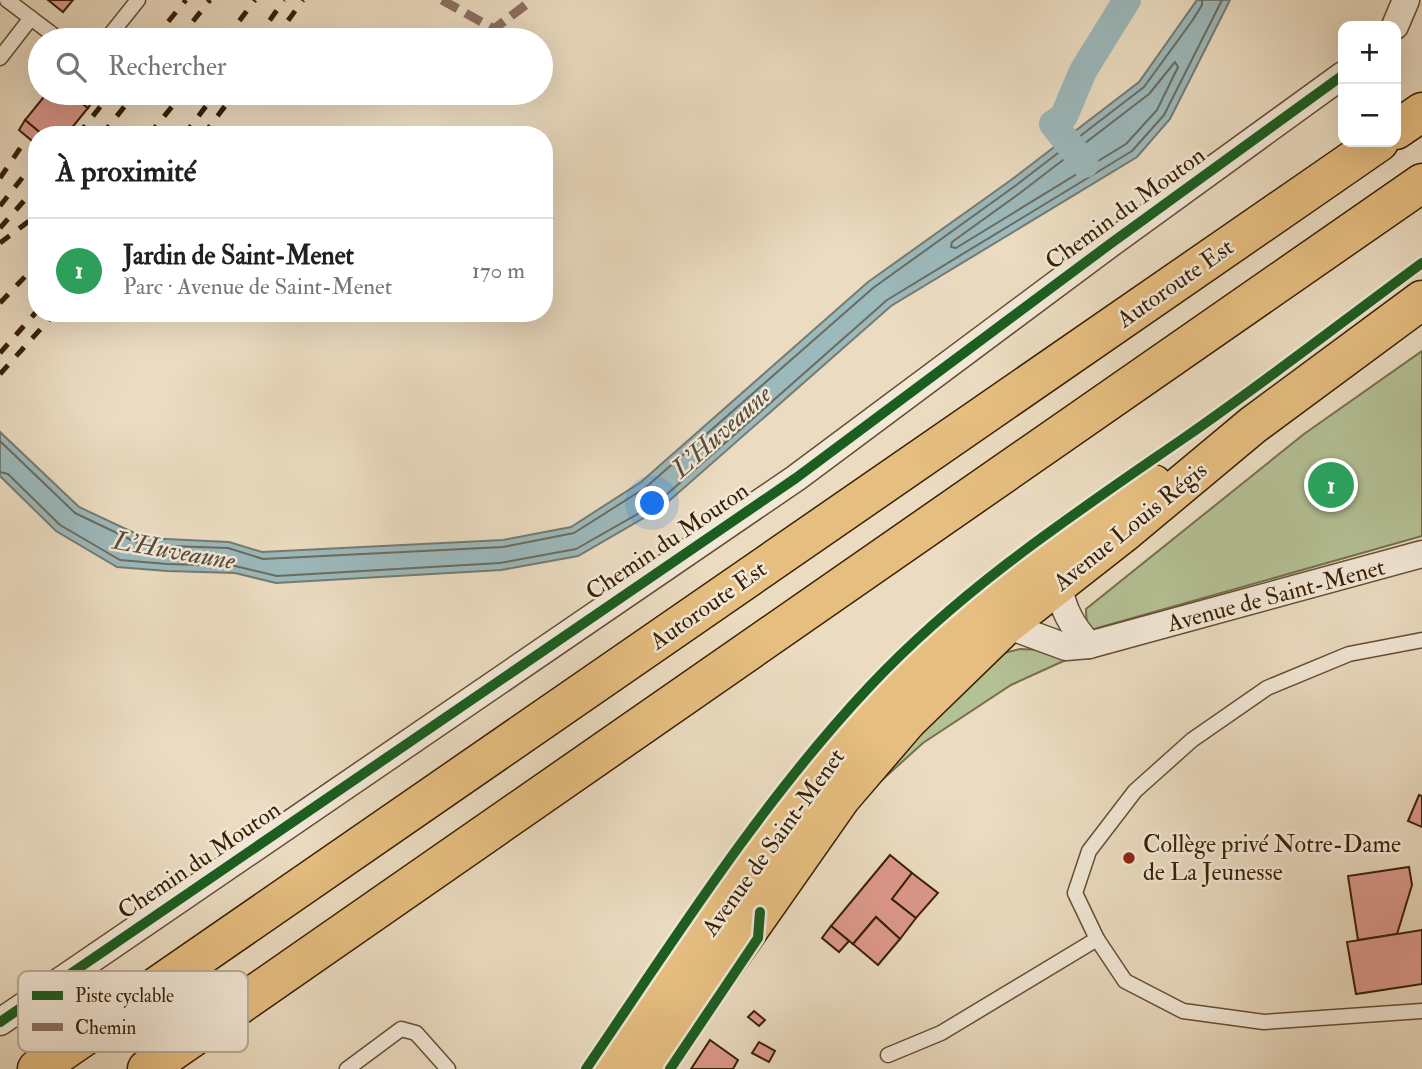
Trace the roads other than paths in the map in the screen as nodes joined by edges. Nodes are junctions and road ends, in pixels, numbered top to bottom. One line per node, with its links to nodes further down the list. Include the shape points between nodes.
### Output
1 (8, 0): 4 (lane)
2 (138, 0): 7 (lane)
3 (1406, 0): 5 (street)
4 (32, 18): 6 (lane); 8 (lane)
5 (1397, 21)
6 (45, 28)
7 (116, 28)
8 (0, 58)
9 (1338, 79): 23 (street, Chemin du Mouton, via 796,478)
10 (1422, 112): 11 (main road)
11 (1401, 127)
12 (1372, 147): 24 (main road, Autoroute Est)
13 (1422, 183): 25 (main road)
14 (1422, 300): 15 (main road, Avenue Louis Régis)
15 (1253, 425): 17 (main road, Avenue Louis Régis, via 1075,530); 18 (main road, Avenue Louis Régis)
16 (1422, 554): 21 (street, Avenue de Saint-Menet)
17 (1017, 574): 36 (main road, Avenue de Saint-Menet, via 950,632 816,775)
18 (1059, 584): 19 (main road, Avenue Louis Régis); 21 (street, via 1061,603 1074,629)
19 (1006, 625): 21 (street, Avenue de Saint-Menet, via 1066,647); 37 (main road, Avenue de Saint-Menet, via 908,720 841,798)
20 (1422, 640): 22 (lane, via 1349,654 1267,688 1192,740 1135,791 1089,851 1075,893)
21 (1089, 645)
22 (1097, 939): 27 (lane, via 1125,981 1183,1011 1265,1022); 31 (lane, via 941,1033)
23 (73, 971)
24 (179, 971)
25 (248, 999)
26 (18, 1009): 28 (street, Chemin du Mouton)
27 (1422, 1011)
28 (0, 1021)
29 (62, 1052): 32 (main road, Autoroute Est)
30 (171, 1052): 33 (main road)
31 (888, 1055)
32 (37, 1069)
33 (147, 1069)
34 (347, 1069): 35 (lane, via 401,1029 415,1033)
35 (448, 1069)
36 (610, 1069)
37 (651, 1069)

